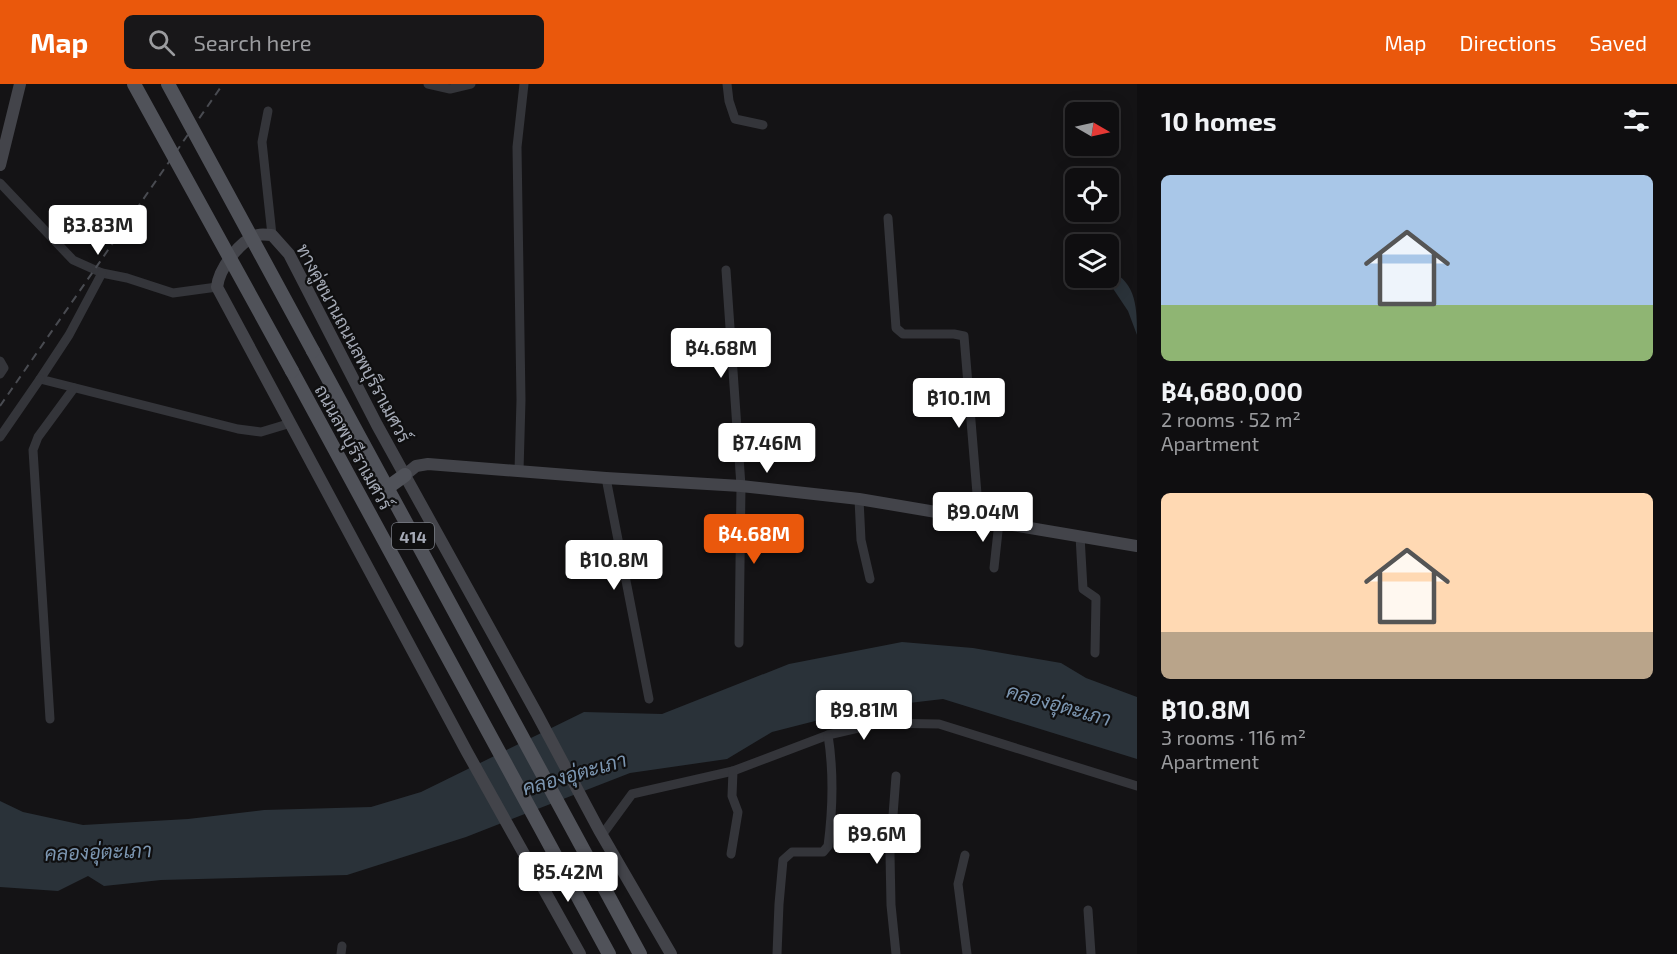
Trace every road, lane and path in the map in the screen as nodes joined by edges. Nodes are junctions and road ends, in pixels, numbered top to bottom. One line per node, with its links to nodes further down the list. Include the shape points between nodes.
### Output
1 (20, 84): 10 (main road)
2 (134, 84): 48 (main road, ถนนลพบุรีราเมศวร์ / 414, bridge)
3 (168, 84): 27 (main road, ถนนลพบุรีราเมศวร์ / 414, bridge)
4 (428, 84): 5 (street, via 450,88)
5 (471, 84)
6 (524, 84): 23 (street, via 517,147)
7 (727, 84): 9 (street, via 735,119)
8 (268, 111): 13 (street, via 262,142)
9 (763, 125)
10 (0, 165)
11 (0, 183): 15 (street, via 73,260)
12 (888, 218): 29 (street, via 896,328 903,334 964,336)
13 (273, 236): 16 (main road, ทางคู่ขนานถนนลพบุรีราเมศวร์, via 257,235 235,251 218,276); 24 (main road, ทางคู่ขนานถนนลพบุรีราเมศวร์ / 414, via 289,254)
14 (726, 270): 26 (street)
15 (102, 273): 16 (street, via 173,292); 19 (street)
16 (217, 287): 21 (main road)
17 (0, 361): 18 (street, via 4,368)
18 (0, 374)
19 (40, 379): 20 (street); 22 (street)
20 (74, 388): 21 (street, via 238,429 261,432); 38 (street, via 38,436 33,450)
21 (291, 423): 47 (main road)
22 (0, 437)
23 (519, 471): 24 (main road, via 428,464 416,466); 25 (main road)
24 (405, 475): 27 (main road); 43 (main road, ทางคู่ขนานถนนลพบุรีราเมศวร์ / 414)
25 (606, 478): 26 (main road); 37 (street)
26 (741, 486): 28 (main road); 35 (street)
27 (387, 488): 49 (main road, ถนนลพบุรีราเมศวร์ / 414)
28 (859, 499): 29 (main road); 34 (street, via 861,540)
29 (979, 518): 30 (main road)
30 (999, 522): 31 (main road); 33 (street)
31 (1080, 536): 32 (main road); 36 (street, via 1083,589 1096,598)
32 (1137, 546)
33 (994, 568)
34 (870, 579)
35 (739, 643)
36 (1095, 653)
37 (649, 699)
38 (50, 719)
39 (828, 735): 40 (street); 42 (street, via 880,723 939,724); 51 (street, via 833,791 828,846 823,852 792,852 783,860)
40 (733, 771): 43 (street, via 632,794); 44 (street, via 732,796 738,812)
41 (896, 776): 52 (street, via 890,854)
42 (1137, 786)
43 (601, 832): 50 (main road, ทางคู่ขนานถนนลพบุรีราเมศวร์ / 414)
44 (731, 854)
45 (965, 855): 53 (street, via 958,884)
46 (1088, 910): 54 (street)
47 (580, 954)
48 (609, 954)
49 (640, 954)
50 (671, 954)
51 (777, 954)
52 (896, 954)
53 (967, 954)
54 (1091, 954)

